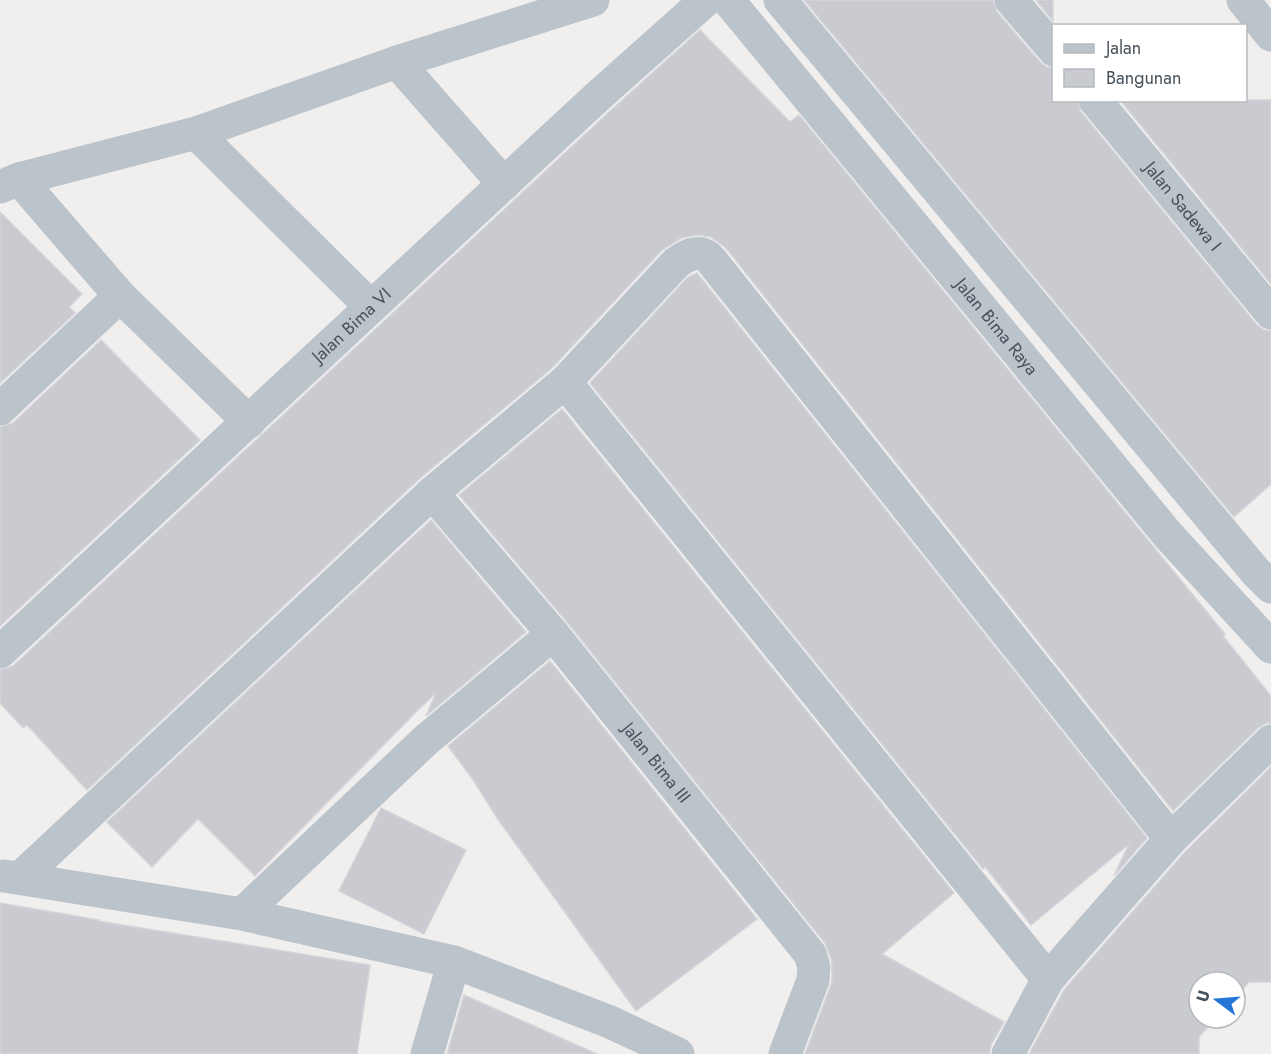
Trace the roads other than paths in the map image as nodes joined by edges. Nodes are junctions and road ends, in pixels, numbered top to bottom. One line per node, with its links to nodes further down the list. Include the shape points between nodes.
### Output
1 (593, 0): 9 (street)
2 (706, 0): 13 (street, Jalan Bima VI)
3 (728, 0): 23 (street, Jalan Bima Raya, via 1168,535)
4 (780, 0): 21 (street)
5 (1011, 0): 8 (street)
6 (1243, 0): 7 (street)
7 (1271, 35)
8 (1052, 49)
9 (398, 62): 11 (street); 13 (street)
10 (1097, 102): 16 (street, Jalan Sadewa I)
11 (196, 133): 12 (street); 15 (street)
12 (10, 183): 14 (street)
13 (504, 184): 15 (street, Jalan Bima VI)
14 (120, 296): 18 (street); 19 (street)
15 (371, 307): 19 (street, Jalan Bima VI)
16 (1271, 313)
17 (565, 382): 20 (street); 26 (street, via 676,263 693,254 707,255); 30 (street)
18 (0, 409)
19 (249, 422): 24 (street, Jalan Bima VI)
20 (432, 493): 22 (street, Jalan Bima III); 27 (street)
21 (1266, 571)
22 (553, 634): 28 (street, via 426,740); 33 (street, Jalan Bima III, via 810,954 813,980)
23 (1271, 647)
24 (0, 652)
25 (1271, 741): 26 (street)
26 (1171, 839): 30 (street)
27 (10, 876): 28 (street)
28 (242, 914): 29 (street)
29 (454, 962): 31 (street); 32 (street)
30 (1048, 979): 34 (street)
31 (427, 1054)
32 (678, 1054)
33 (785, 1054)
34 (1008, 1054)

